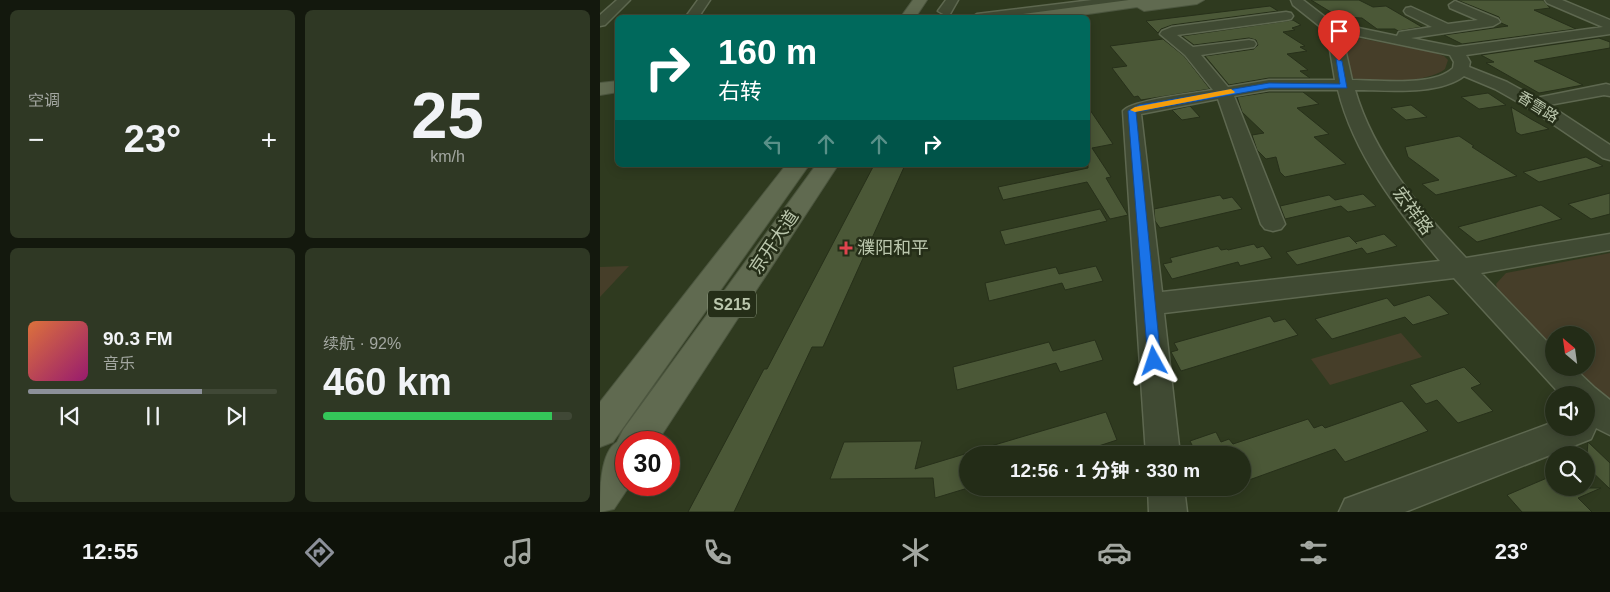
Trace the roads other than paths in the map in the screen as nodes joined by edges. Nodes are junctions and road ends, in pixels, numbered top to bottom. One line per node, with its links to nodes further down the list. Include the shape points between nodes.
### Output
1 (624, 0): 17 (street)
2 (704, 0): 11 (street)
3 (920, 0): 12 (main road)
4 (1123, 0): 13 (street)
5 (1162, 0): 14 (main road)
6 (1197, 0): 15 (main road)
7 (1298, 0): 21 (street)
8 (1551, 0): 18 (street)
9 (1455, 5): 19 (street, via 1493,22)
10 (1411, 11): 19 (street)
11 (693, 15)
12 (909, 15)
13 (1001, 15)
14 (1046, 15)
15 (1083, 15)
16 (1286, 16): 24 (street, via 1167,34)
17 (600, 22)
18 (1610, 25)
19 (1448, 29): 22 (street)
20 (1610, 30): 25 (street)
21 (1341, 31): 22 (street); 30 (street, 宏祥路)
22 (1387, 38): 25 (street)
23 (1249, 44): 24 (street)
24 (1190, 52): 33 (street)
25 (1456, 52): 26 (street)
26 (1462, 69): 30 (street, via 1432,83); 34 (street, 香雪路)
27 (615, 80): 28 (main road)
28 (600, 83)
29 (615, 86): 31 (main road)
30 (1345, 86): 33 (street, via 1269,85); 40 (street, 宏祥路, via 1362,133 1380,163 1407,204)
31 (600, 89)
32 (1610, 91): 34 (street, via 1606,89)
33 (1224, 93): 38 (street); 41 (street, via 1132,111)
34 (1535, 103): 35 (street, 香雪路)
35 (1610, 154)
36 (797, 167): 43 (main road, 京开大道 / S215)
37 (825, 167): 44 (main road, 京开大道 / S215)
38 (1273, 224)
39 (1610, 242): 40 (street)
40 (1460, 268): 41 (street); 42 (street, 宏祥路)
41 (1150, 304): 46 (street)
42 (1573, 386)
43 (600, 430)
44 (644, 431)
45 (1549, 436): 51 (street)
46 (1162, 446)
47 (615, 473): 48 (main road)
48 (600, 495)
49 (1167, 496): 50 (street)
50 (1168, 512)
51 (1358, 512)

